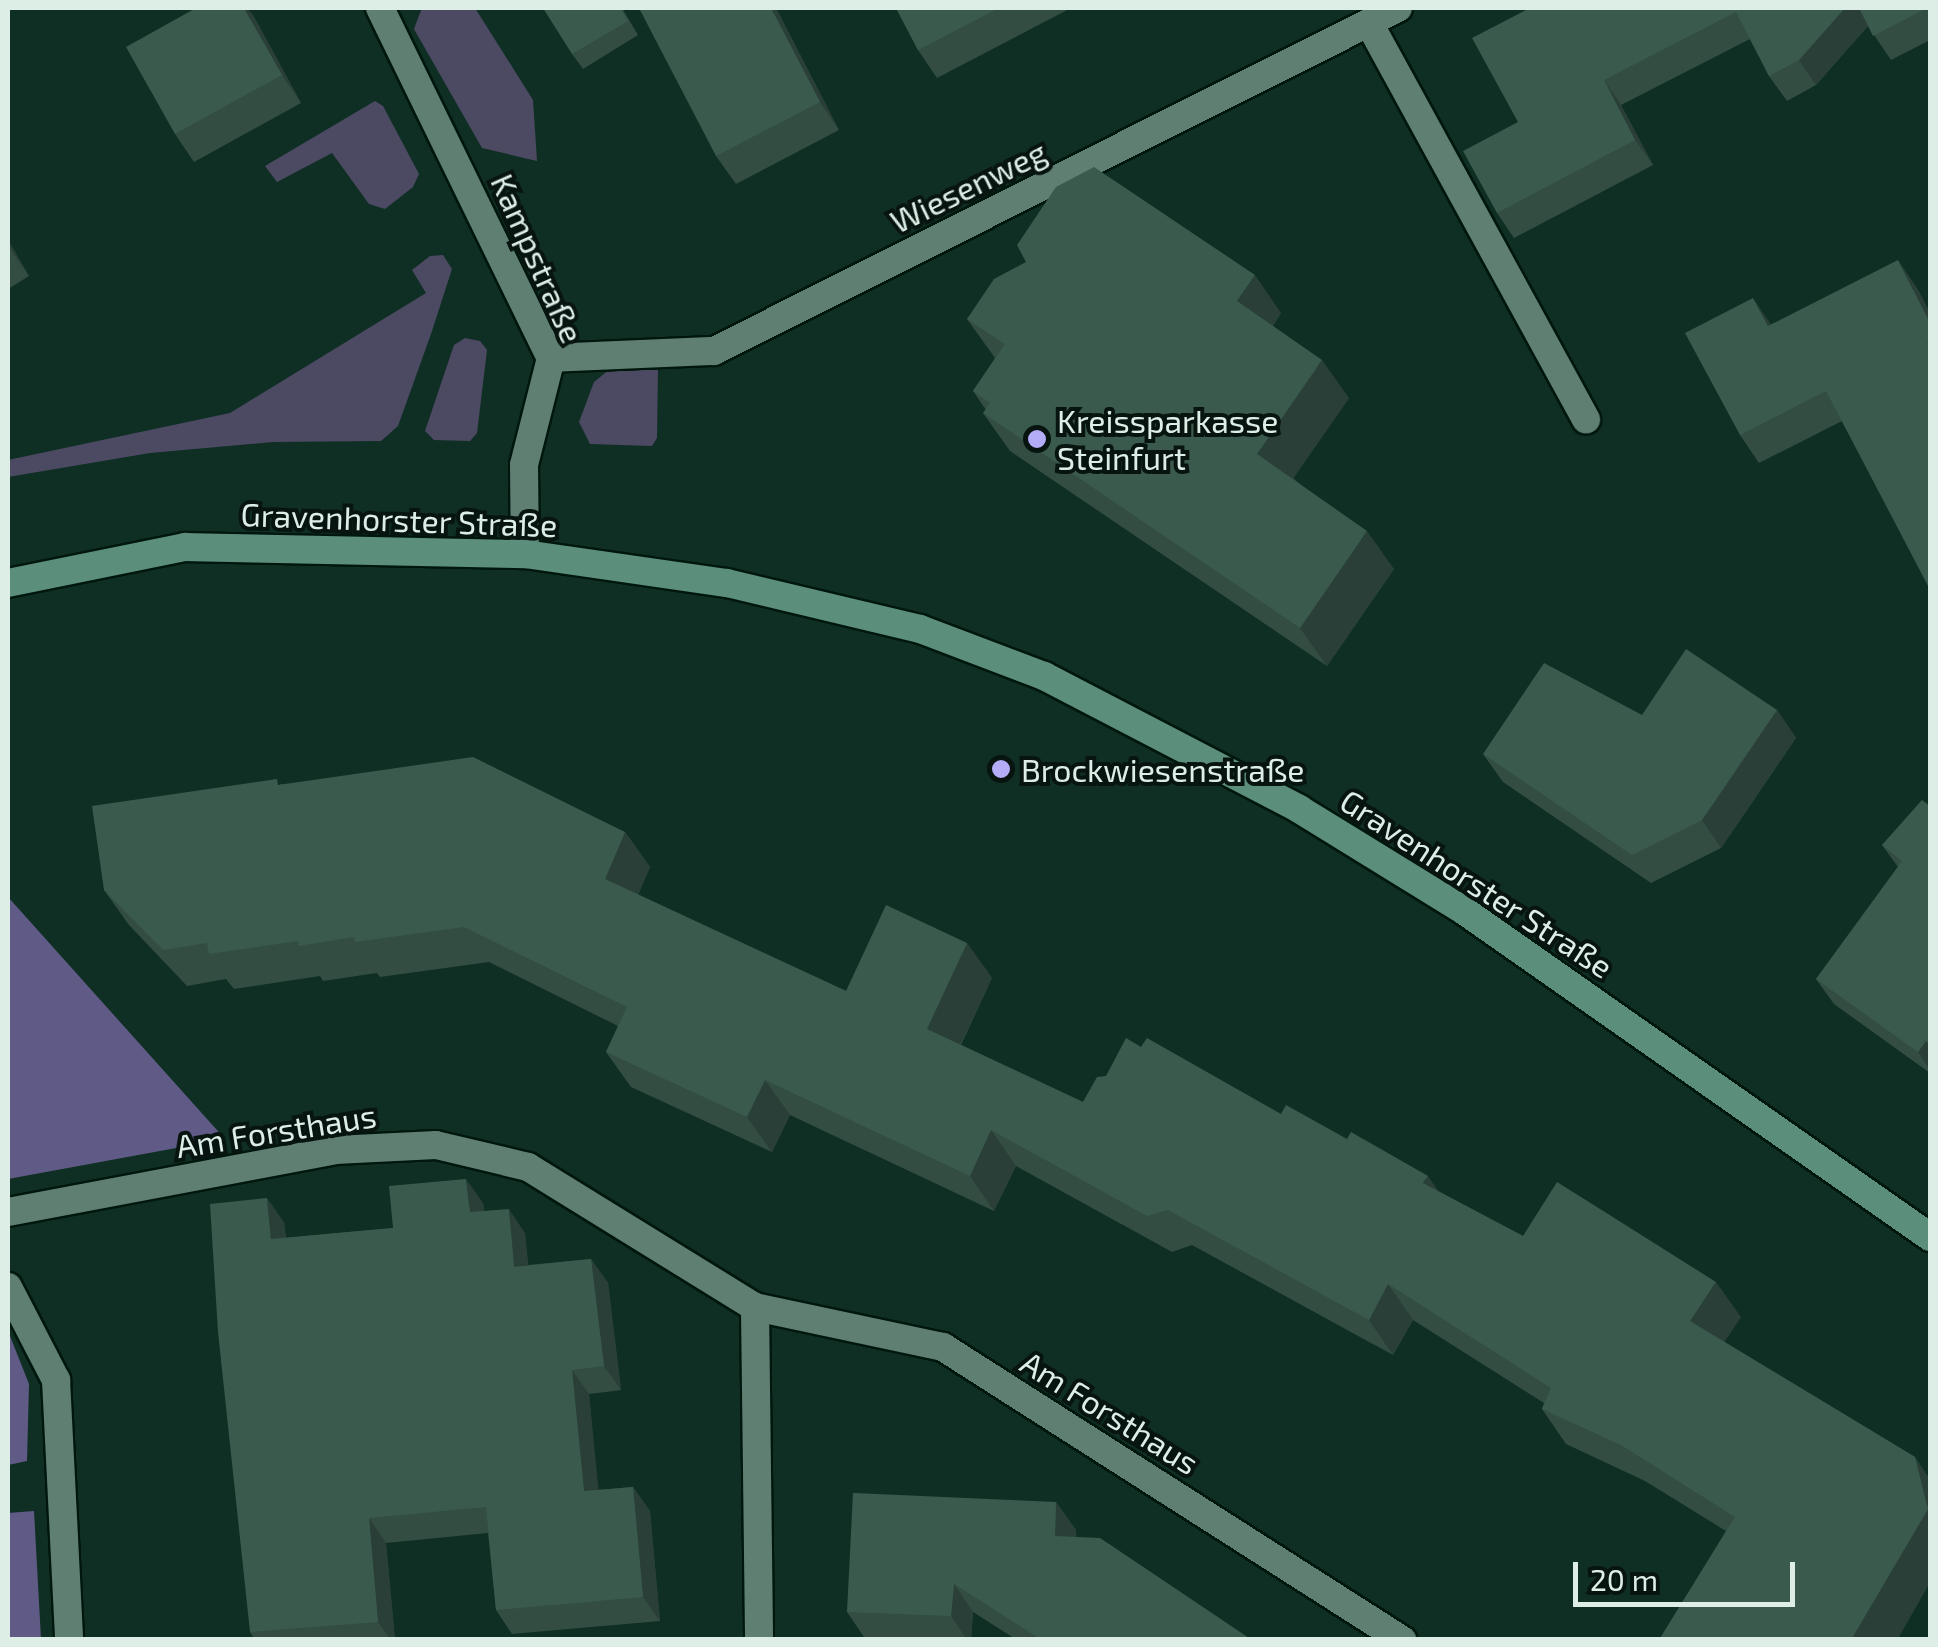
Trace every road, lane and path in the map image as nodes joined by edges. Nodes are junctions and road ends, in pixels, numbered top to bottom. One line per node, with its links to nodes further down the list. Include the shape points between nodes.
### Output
1 (380, 8): 4 (street, Kampstraße)
2 (1398, 8): 3 (street, Wiesenweg)
3 (1369, 23): 4 (street, Wiesenweg, via 714,352); 5 (street)
4 (551, 358): 6 (street, Kampstraße, via 524,465)
5 (1586, 420)
6 (525, 554): 7 (main road, Gravenhorster Straße, via 185,547); 9 (main road, Gravenhorster Straße, via 727,583 920,630 1044,676 1300,809 1463,910)
7 (8, 583)
8 (8, 1212): 11 (street, Am Forsthaus, via 335,1150 436,1145 522,1164)
9 (1930, 1238)
10 (8, 1287): 12 (street, via 56,1380)
11 (755, 1307): 13 (street); 14 (street, Am Forsthaus, via 943,1347)
12 (69, 1640)
13 (759, 1640)
14 (1402, 1640)

